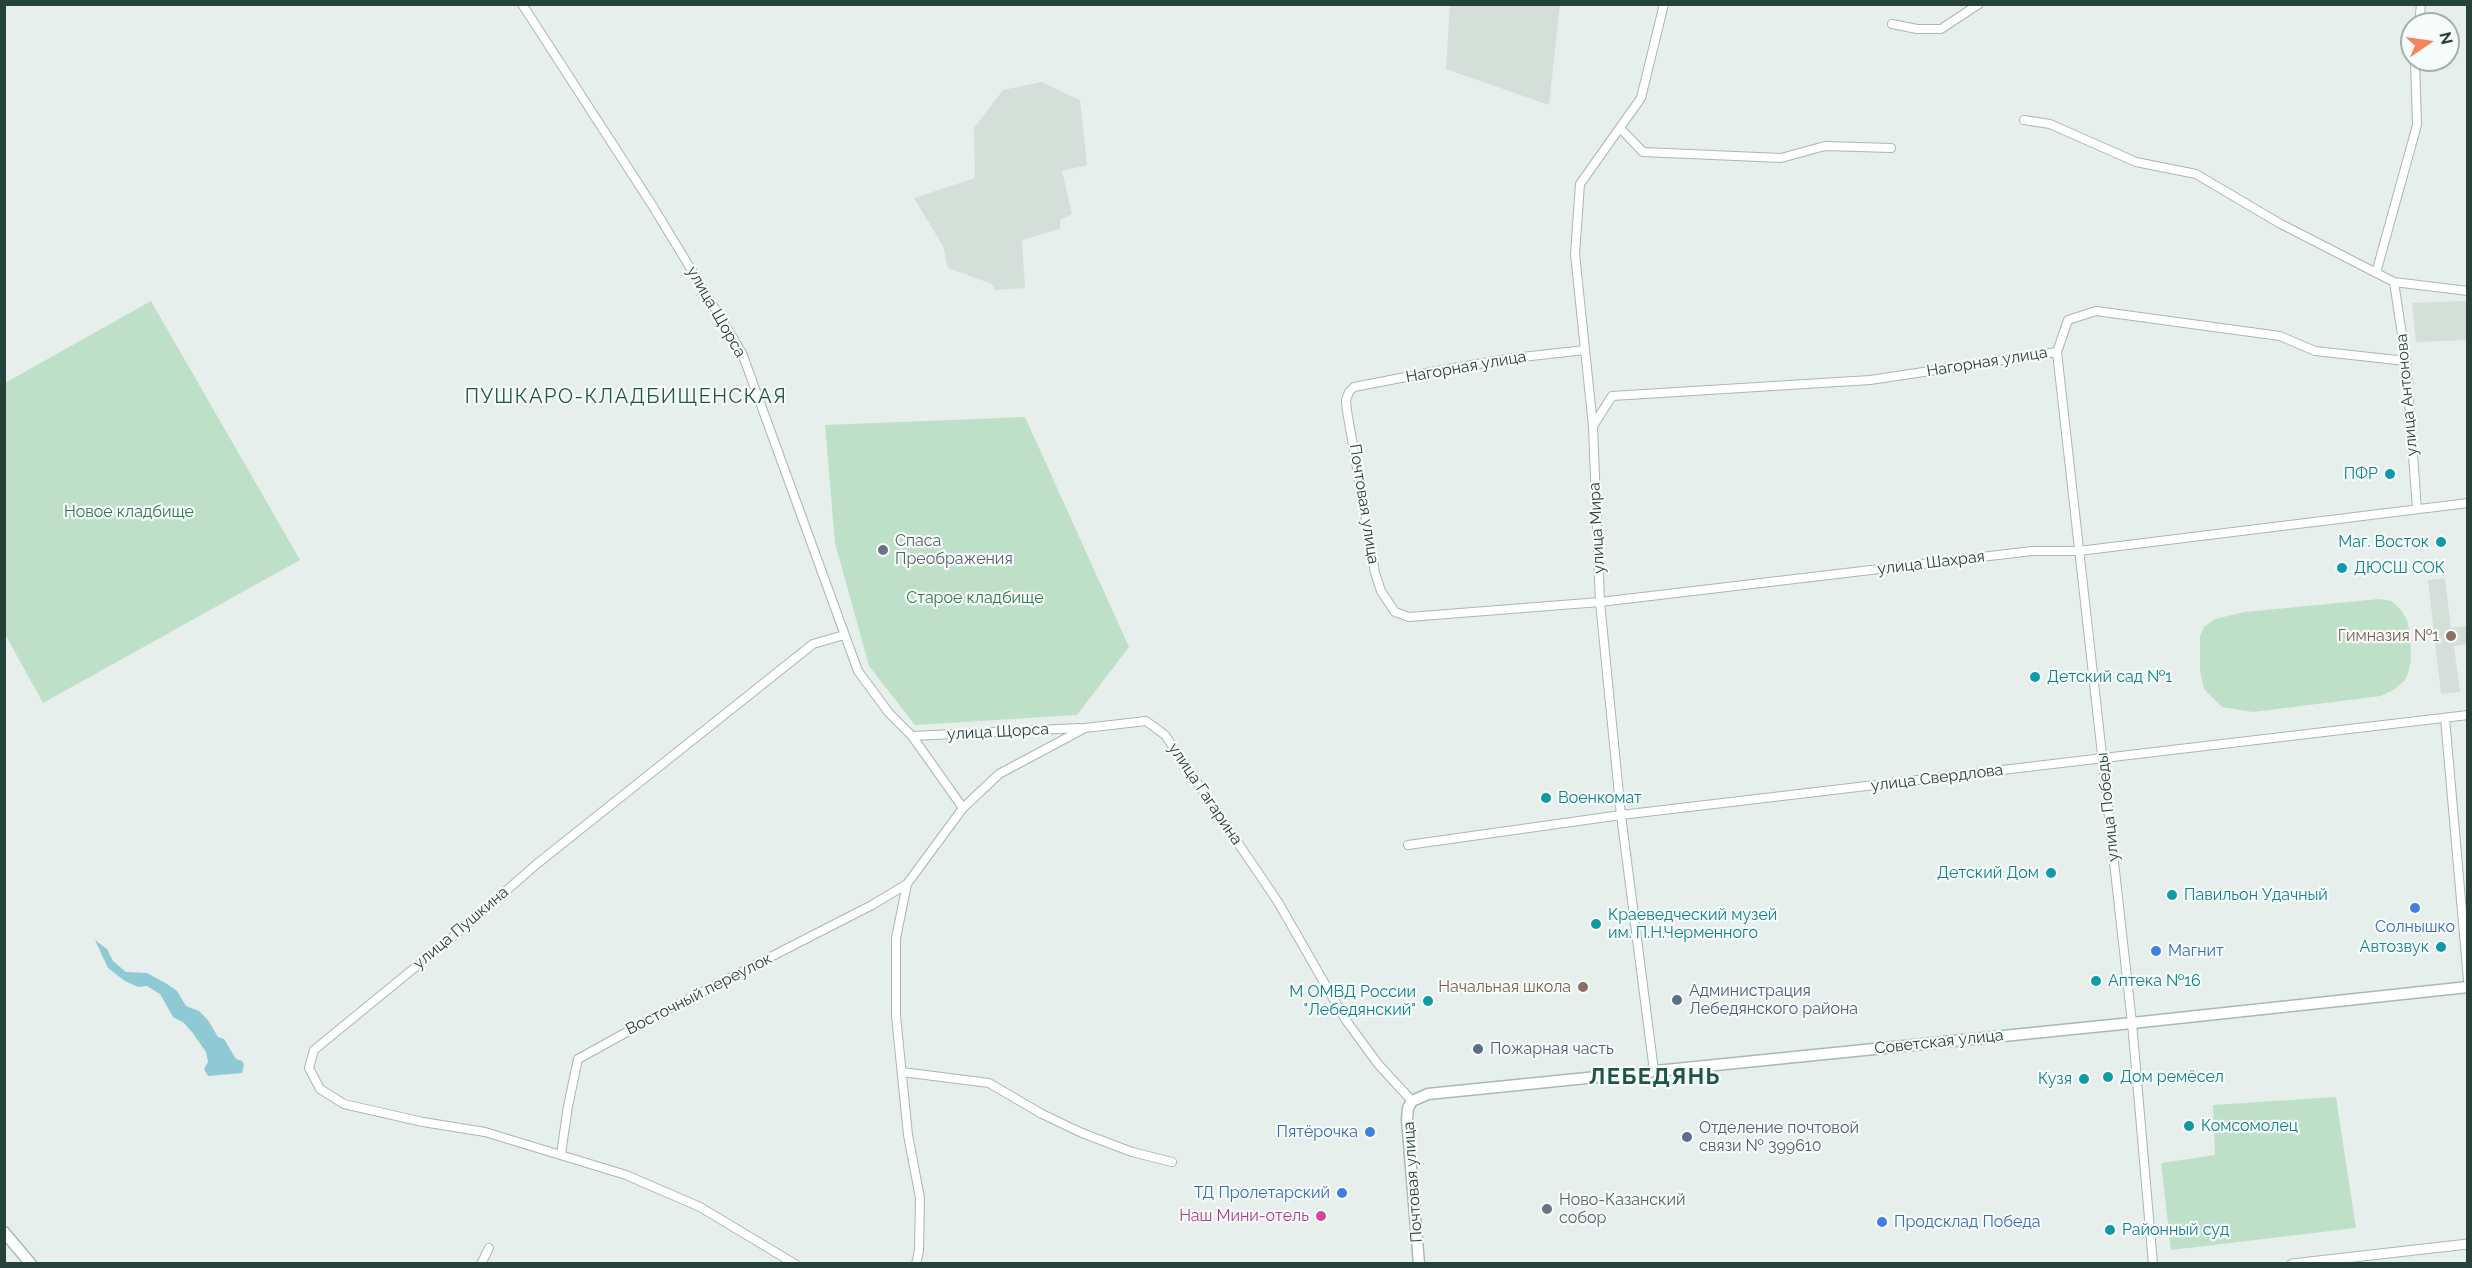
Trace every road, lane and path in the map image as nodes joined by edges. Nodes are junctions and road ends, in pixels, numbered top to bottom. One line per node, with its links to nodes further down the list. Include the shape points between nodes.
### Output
1 (522, 4): 22 (street, улица Щорса, via 742,353)
2 (1664, 4): 7 (street, улица Мира, via 1641,98)
3 (1979, 4): 4 (street, via 1941,29)
4 (1893, 24)
5 (2415, 72): 9 (street, via 2416,125)
6 (2024, 120): 9 (street, via 2050,124 2136,162 2196,174 2279,224)
7 (1620, 128): 8 (street, via 1643,153 1781,158 1825,146); 12 (street, улица Мира, via 1580,184 1575,254)
8 (1891, 147)
9 (2376, 273): 10 (street)
10 (2394, 282): 11 (street); 14 (street, улица Антонова)
11 (2468, 291)
12 (1585, 350): 15 (street, Нагорная улица, via 1459,367 1354,387); 16 (street, улица Мира)
13 (2057, 352): 14 (street, Нагорная улица, via 2068,320 2096,311 2280,336 2315,351); 16 (street, Нагорная улица, via 1870,380 1621,394 1612,396); 19 (street, улица Победы)
14 (2406, 361): 18 (street, улица Антонова)
15 (1349, 392): 21 (street, Почтовая улица, via 1347,411 1375,573)
16 (1593, 426): 20 (street, улица Мира)
17 (2468, 503): 18 (street, улица Шахрая)
18 (2417, 509): 19 (street, улица Шахрая)
19 (2079, 550): 20 (street, улица Шахрая, via 2032,551); 27 (street, улица Победы)
20 (1600, 602): 21 (street, улица Шахрая, via 1409,617); 29 (street, улица Мира)
21 (1395, 612)
22 (844, 635): 26 (street, улица Щорса, via 858,671); 38 (street, улица Пушкина, via 813,644 538,863 314,1050 309,1068 320,1089 344,1104 486,1132)
23 (2468, 715): 24 (street, улица Свердлова)
24 (2445, 718): 27 (street, улица Свердлова); 32 (street)
25 (1085, 728): 26 (street, улица Щорса); 28 (street, улица Гагарина, via 999,774); 37 (street, улица Гагарина, via 1146,721 1165,735 1278,902 1345,1019)
26 (912, 736): 28 (street, улица Щорса)
27 (2103, 759): 29 (street, улица Свердлова); 34 (street, улица Победы)
28 (963, 808): 31 (street, улица Гагарина)
29 (1621, 815): 30 (street, улица Свердлова); 35 (street, улица Мира)
30 (1408, 845)
31 (907, 884): 36 (street, улица Гагарина, via 896,938 896,1016); 38 (street, Восточный переулок, via 578,1059)
32 (2468, 980)
33 (2468, 987): 34 (main road, Советская улица)
34 (2132, 1023): 35 (main road, Советская улица); 48 (street, улица Победы)
35 (1654, 1071): 37 (main road, Советская улица, via 1442,1092)
36 (902, 1072): 39 (street, via 989,1083 1082,1133); 46 (street, улица Гагарина, via 920,1198)
37 (1412, 1101): 47 (main road, Почтовая улица, via 1407,1133)
38 (561, 1154): 45 (street, улица Пушкина, via 626,1175 700,1207)
39 (1172, 1162)
40 (4, 1232): 43 (main road)
41 (2468, 1244): 49 (street)
42 (489, 1248): 44 (street)
43 (31, 1263)
44 (482, 1263)
45 (795, 1263)
46 (916, 1263)
47 (1419, 1263)
48 (2153, 1263)
49 (2292, 1263)

